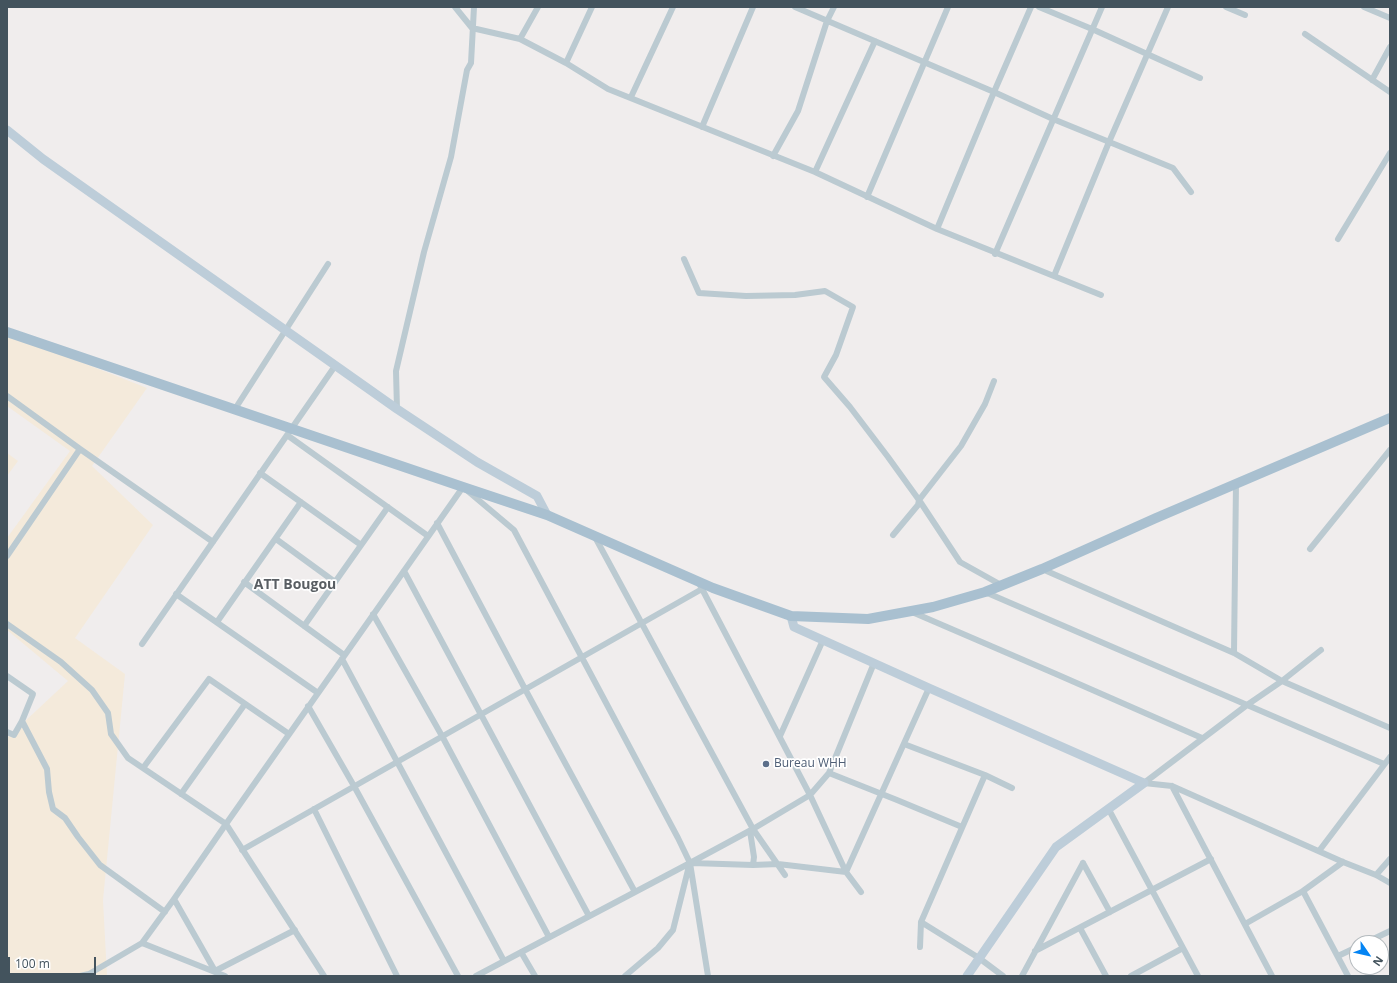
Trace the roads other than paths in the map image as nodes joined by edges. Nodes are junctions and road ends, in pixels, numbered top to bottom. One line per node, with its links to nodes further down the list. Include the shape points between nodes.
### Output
1 (455, 7): 19 (street)
2 (474, 7): 19 (street)
3 (538, 7): 22 (street)
4 (592, 7): 26 (street)
5 (673, 7): 32 (street)
6 (753, 7): 34 (street)
7 (795, 7): 18 (street)
8 (834, 7): 18 (street)
9 (948, 7): 27 (street)
10 (1031, 7): 30 (street)
11 (1038, 7): 20 (street)
12 (1102, 7): 20 (street)
13 (1168, 7): 25 (street)
14 (1226, 7): 16 (street)
15 (1364, 7): 17 (street)
16 (1245, 15)
17 (1390, 18)
18 (828, 21): 23 (street); 38 (street, via 798,111)
19 (472, 28): 22 (street); 55 (street, via 471,63 467,70 451,157 424,252 396,371)
20 (1092, 29): 25 (street); 33 (street)
21 (1305, 34): 29 (street)
22 (520, 39): 26 (street)
23 (876, 41): 27 (street); 39 (street)
24 (1390, 47): 29 (street)
25 (1149, 54): 28 (street); 36 (street)
26 (566, 63): 32 (street, via 608,89)
27 (924, 63): 30 (street); 41 (street)
28 (1200, 78)
29 (1372, 80): 31 (street)
30 (994, 92): 33 (street); 42 (street)
31 (1390, 92)
32 (631, 98): 34 (street)
33 (1053, 119): 36 (street); 44 (street)
34 (702, 127): 38 (street)
35 (7, 130): 49 (street, via 43,159)
36 (1109, 142): 40 (street, via 1173,168); 47 (street)
37 (1390, 153): 43 (street)
38 (773, 156): 39 (street)
39 (815, 172): 41 (street)
40 (1192, 192)
41 (867, 197): 42 (street)
42 (937, 229): 44 (street)
43 (1338, 239)
44 (995, 254): 47 (street)
45 (684, 260): 63 (street, via 699,292 746,296 795,295 825,291 853,307 836,355 824,377)
46 (328, 264): 49 (street)
47 (1054, 276): 48 (street)
48 (1101, 296)
49 (285, 330): 51 (street); 54 (street)
50 (7, 332): 54 (main road)
51 (335, 366): 55 (street); 57 (street)
52 (994, 381): 63 (street, via 985,404 962,446)
53 (7, 396): 58 (street)
54 (235, 409): 57 (main road)
55 (397, 410): 66 (street, via 477,462 537,496)
56 (1390, 418): 61 (main road)
57 (290, 432): 60 (street); 62 (main road); 65 (street)
58 (80, 449): 72 (street); 75 (street)
59 (1390, 450): 74 (street)
60 (260, 474): 64 (street); 72 (street)
61 (1236, 483): 76 (main road); 94 (street)
62 (463, 487): 66 (main road); 67 (street); 96 (street, via 514,530)
63 (919, 500): 69 (street, via 918,505); 81 (street, via 960,562)
64 (301, 502): 71 (street); 73 (street)
65 (388, 507): 70 (street); 73 (street)
66 (547, 515): 68 (main road)
67 (437, 523): 70 (street); 101 (street)
68 (594, 535): 80 (main road); 88 (street)
69 (893, 535)
70 (428, 536): 77 (street)
71 (276, 539): 78 (street); 79 (street)
72 (213, 542): 83 (street)
73 (361, 545): 79 (street)
74 (1310, 549)
75 (7, 556)
76 (1042, 570): 81 (main road); 94 (street)
77 (404, 571): 85 (street); 106 (street)
78 (244, 582): 87 (street); 90 (street)
79 (335, 582): 90 (street)
80 (700, 585): 86 (main road); 88 (street); 112 (street)
81 (1003, 586): 82 (main road)
82 (985, 592): 84 (main road); 104 (street)
83 (176, 594): 87 (street); 92 (street)
84 (910, 612): 86 (main road, via 868,619); 113 (street)
85 (373, 614): 95 (street); 111 (street)
86 (791, 616): 91 (street, via 794,627)
87 (217, 622): 102 (street)
88 (642, 623): 96 (street); 132 (street)
89 (7, 624): 118 (street, via 61,662 92,690 108,713 111,734 128,758)
90 (304, 626): 95 (street)
91 (823, 640): 97 (street); 112 (street)
92 (142, 644)
93 (1321, 650): 99 (street)
94 (1234, 653): 99 (street)
95 (343, 657): 102 (street); 116 (street)
96 (581, 658): 101 (street); 138 (street)
97 (874, 663): 100 (street); 119 (street)
98 (7, 676): 107 (street, via 33,694)
99 (1282, 680): 104 (street); 108 (street)
100 (930, 688): 114 (street); 121 (street)
101 (525, 689): 106 (street); 147 (street)
102 (318, 693): 105 (street)
103 (245, 704): 110 (street); 118 (street, via 209,679); 126 (street)
104 (1247, 705): 113 (street); 117 (street)
105 (308, 706): 110 (street); 122 (street)
106 (480, 714): 111 (street); 152 (street)
107 (22, 721): 109 (street, via 14,735); 150 (street, via 47,769 53,809 65,818 100,865)
108 (1390, 728)
109 (7, 732)
110 (289, 734): 130 (street)
111 (442, 736): 116 (street); 157 (street)
112 (780, 736): 127 (street)
113 (1202, 738): 121 (street)
114 (904, 744): 120 (street); 125 (street)
115 (1390, 757): 117 (street)
116 (397, 762): 122 (street); 166 (street)
117 (1384, 764): 134 (street)
118 (144, 768): 126 (street)
119 (829, 773): 125 (street); 127 (street)
120 (985, 775): 124 (street); 131 (street)
121 (1144, 783): 123 (street); 128 (street)
122 (354, 786): 129 (street); 172 (street)
123 (1172, 786): 134 (street); 135 (street)
124 (1012, 788)
125 (881, 793): 131 (street); 141 (street)
126 (181, 794): 130 (street)
127 (810, 795): 132 (street); 141 (street)
128 (1108, 808): 145 (street); 165 (street, via 1056,846)
129 (314, 809): 133 (street); 171 (street)
130 (226, 824): 133 (street); 149 (street)
131 (962, 827): 153 (street)
132 (752, 830): 138 (street); 139 (street); 140 (street)
133 (242, 850): 156 (street)
134 (1319, 851): 137 (street)
135 (1211, 859): 145 (street); 154 (street)
136 (1390, 859): 143 (street)
137 (1343, 862): 143 (street); 146 (street)
138 (690, 863): 140 (street); 147 (street); 175 (street, via 673,930 658,948); 176 (street)
139 (778, 864): 140 (street); 141 (street); 142 (street)
140 (753, 865)
141 (846, 872): 148 (street)
142 (785, 875)
143 (1376, 875): 144 (street)
144 (1390, 883)
145 (1152, 890): 151 (street); 160 (street)
146 (1303, 891): 154 (street); 164 (street)
147 (635, 892): 152 (street)
148 (861, 892)
149 (174, 899): 150 (street); 167 (street)
150 (166, 912): 158 (street)
151 (1110, 912): 155 (street); 161 (street, via 1083,863)
152 (590, 916): 157 (street)
153 (921, 922): 159 (street); 165 (street)
154 (1245, 924): 183 (street)
155 (1080, 928): 161 (street); 180 (street)
156 (295, 930): 167 (street); 170 (street)
157 (549, 937): 163 (street)
158 (142, 943): 167 (street); 168 (street, via 89,974)
159 (920, 947)
160 (1183, 948): 181 (street); 182 (street)
161 (1035, 951): 179 (street)
162 (1349, 951): 164 (street)
163 (521, 952): 166 (street); 174 (street)
164 (1338, 956): 184 (street)
165 (979, 958): 177 (street); 178 (street)
166 (504, 961): 173 (street)
167 (215, 971): 169 (street)
168 (80, 976)
169 (225, 976)
170 (324, 976)
171 (397, 976)
172 (458, 976)
173 (476, 976)
174 (535, 976)
175 (625, 976)
176 (708, 976)
177 (967, 976)
178 (1003, 976)
179 (1022, 976)
180 (1106, 976)
181 (1131, 976)
182 (1198, 976)
183 (1272, 976)
184 (1348, 976)

